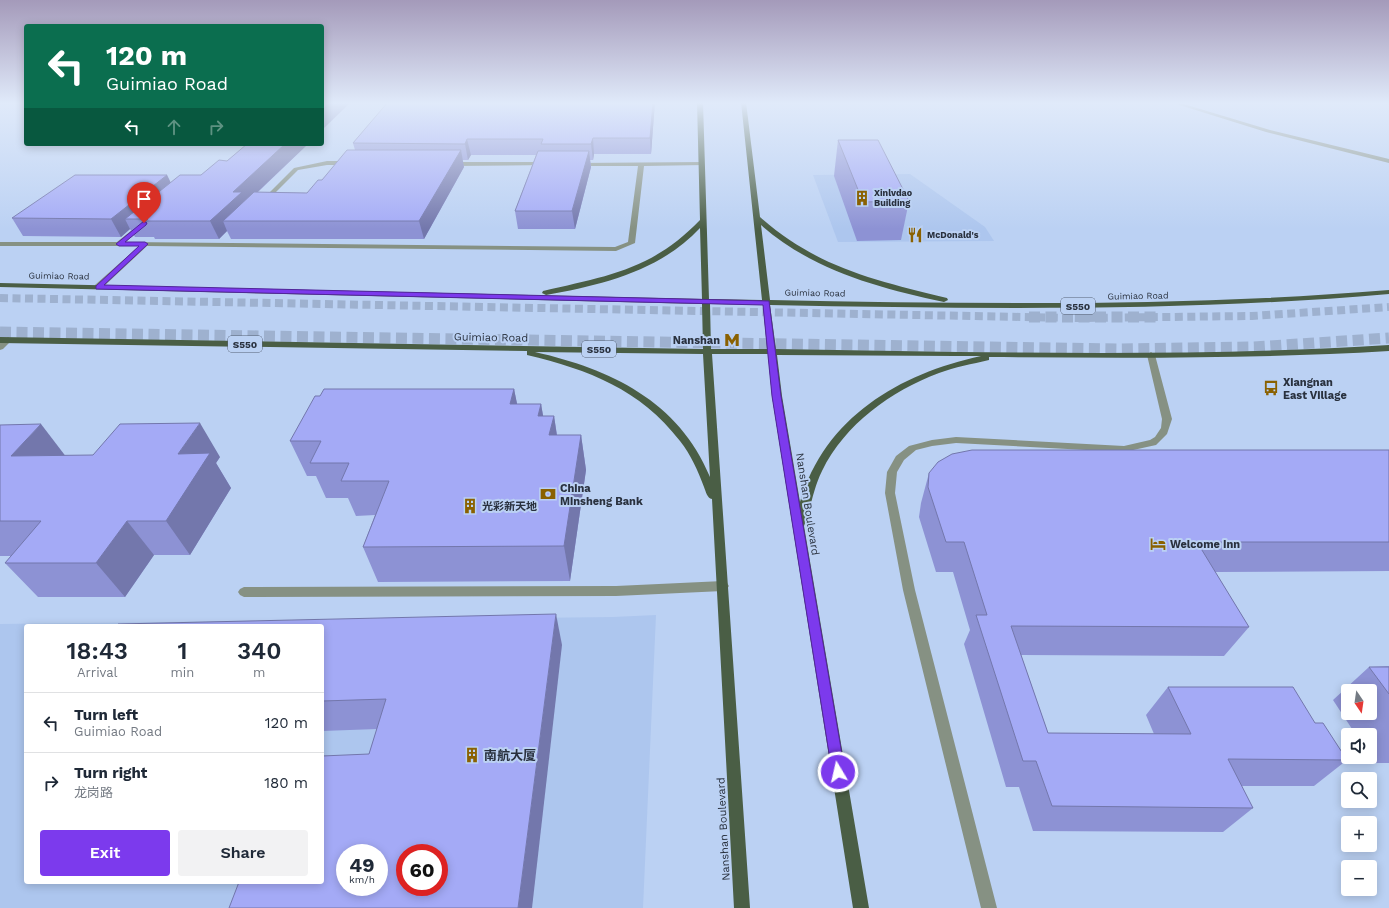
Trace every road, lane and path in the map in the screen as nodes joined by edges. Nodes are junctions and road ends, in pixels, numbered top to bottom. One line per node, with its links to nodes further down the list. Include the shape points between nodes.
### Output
1 (701, 144): 9 (main road, Nanshan Boulevard)
2 (748, 144): 12 (main road, Nanshan Boulevard)
3 (1322, 144): 4 (street)
4 (1389, 161)
5 (358, 163): 11 (street, via 327,163 296,169)
6 (445, 164): 7 (street)
7 (555, 164)
8 (571, 164): 10 (street)
9 (702, 164): 10 (street); 14 (main road, Nanshan Boulevard)
10 (642, 165): 17 (street, via 631,243 616,249 222,242)
11 (258, 207)
12 (756, 217): 23 (main road, Nanshan Boulevard); 24 (main road, via 786,242 838,270 875,284 917,295)
13 (150, 218): 16 (street)
14 (704, 220): 21 (main road, via 686,239 639,267 573,288); 22 (main road, Nanshan Boulevard)
15 (0, 244): 16 (street)
16 (119, 244): 17 (street)
17 (145, 244): 19 (street)
18 (0, 285): 19 (main road, Guimiao Road / S550)
19 (98, 287): 21 (main road, Guimiao Road / S550)
20 (1389, 292): 24 (main road, Guimiao Road / S550, via 1241,303)
21 (521, 296): 22 (main road, Guimiao Road / S550)
22 (705, 302): 23 (main road, Guimiao Road / S550); 29 (main road, Nanshan Boulevard)
23 (766, 303): 24 (main road, Guimiao Road / S550); 30 (main road, Nanshan Boulevard)
24 (978, 305)
25 (4, 340): 26 (street); 27 (main road, Guimiao Road / S550)
26 (0, 347)
27 (490, 348): 29 (main road, Guimiao Road / S550); 34 (main road, via 518,351 572,363 621,384 643,398 680,432 694,453 707,476)
28 (1389, 348): 32 (main road, Guimiao Road / S550)
29 (707, 350): 30 (main road, Guimiao Road / S550); 34 (main road, Nanshan Boulevard)
30 (772, 352): 31 (main road, Guimiao Road / S550); 33 (main road, Nanshan Boulevard)
31 (1010, 354): 32 (main road, Guimiao Road / S550); 33 (main road, via 949,367 921,377 872,405 850,424 832,445 817,470)
32 (1151, 355): 39 (street, via 1167,419 1166,430 1159,440 1144,446 1124,449 970,441 932,443 913,448 900,458 892,472 890,493 909,590)
33 (798, 529): 38 (main road, Nanshan Boulevard)
34 (720, 530): 35 (main road, Nanshan Boulevard)
35 (723, 586): 36 (street, via 616,591); 37 (main road, Nanshan Boulevard)
36 (244, 592)
37 (742, 908)
38 (860, 908)
39 (989, 908)

